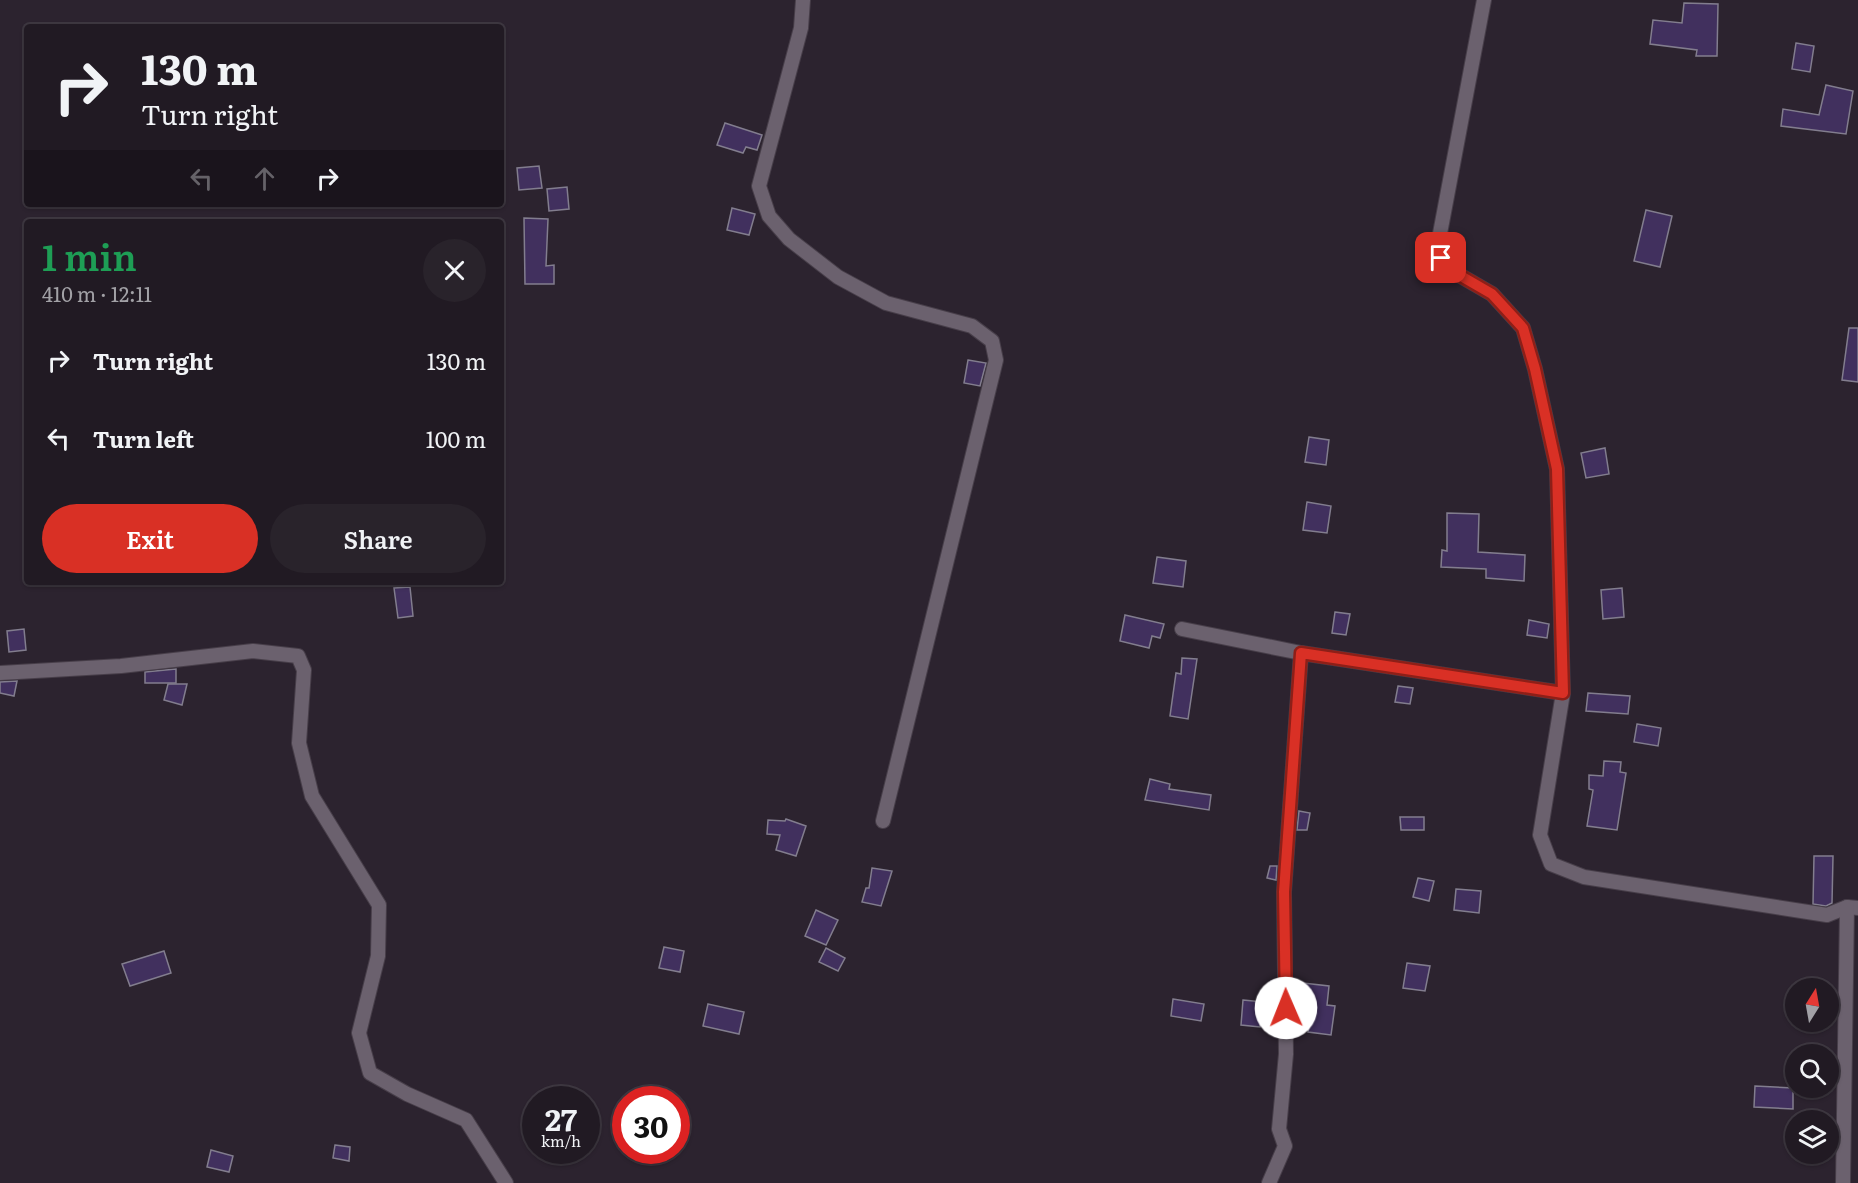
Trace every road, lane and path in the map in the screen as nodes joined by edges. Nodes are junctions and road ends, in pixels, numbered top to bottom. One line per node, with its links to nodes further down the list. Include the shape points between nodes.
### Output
1 (803, 0): 7 (street, via 801,28 759,186 769,216 789,239 838,277 886,303 972,326 992,341 996,360)
2 (1484, 0): 6 (street, via 1438,244 1441,258 1454,272 1492,294 1523,328 1535,369 1557,469)
3 (1182, 629): 4 (street)
4 (1301, 653): 6 (street); 10 (street, via 1284,892 1286,1054 1279,1129 1285,1146)
5 (0, 674): 9 (street, via 253,651 298,656 304,670 299,743 312,796 379,905 378,956 359,1034 370,1073 406,1094 466,1120)
6 (1563, 693): 8 (street, via 1540,834 1551,864 1584,877 1827,915)
7 (883, 821)
8 (1852, 907): 11 (street)
9 (506, 1183)
10 (1269, 1183)
11 (1843, 1183)

